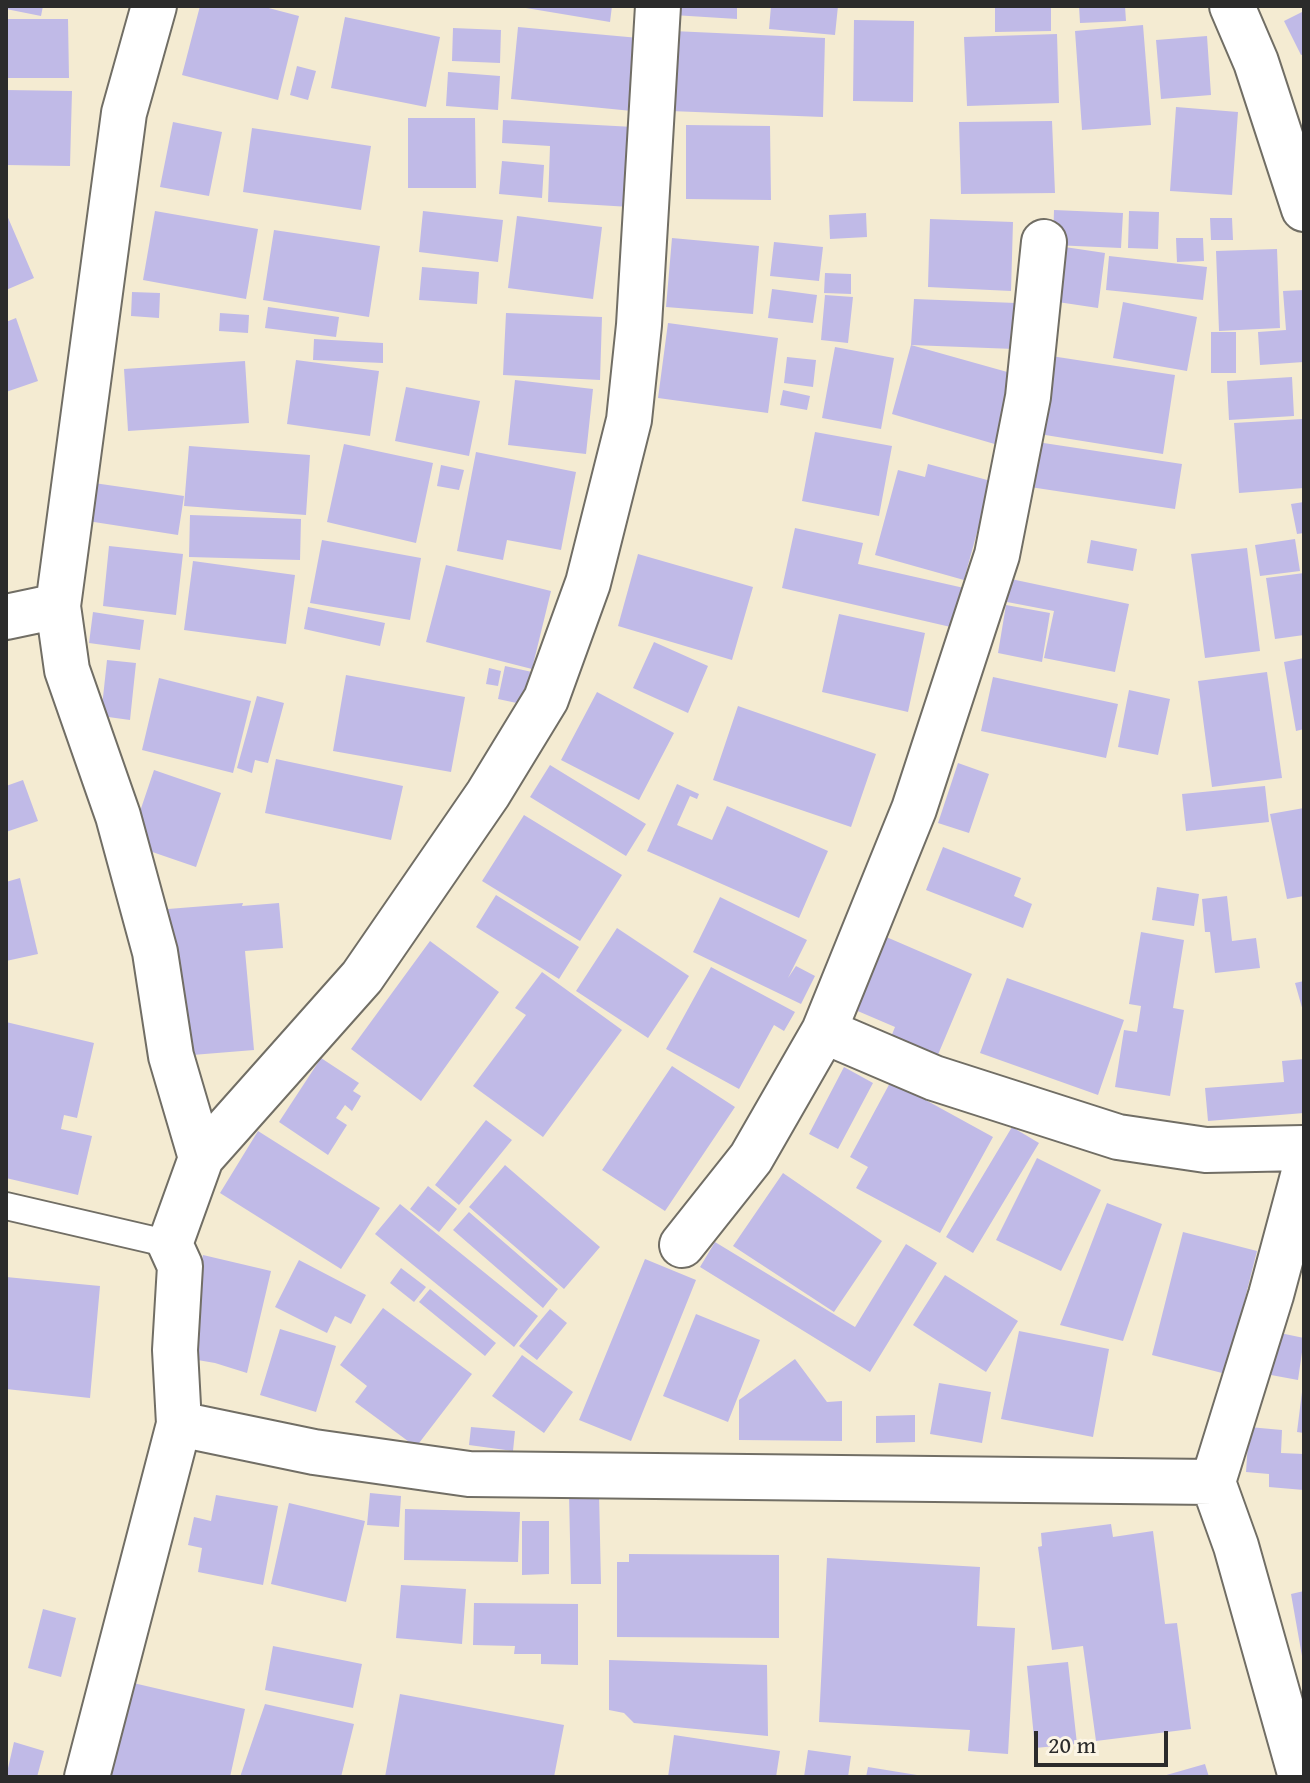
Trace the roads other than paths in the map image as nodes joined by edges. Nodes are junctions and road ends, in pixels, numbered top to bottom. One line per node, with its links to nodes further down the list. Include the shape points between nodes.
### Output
1 (154, 6): 6 (street, via 124,113)
2 (658, 6): 10 (street, via 629,420 588,583 546,699 488,794 362,977)
3 (1232, 6): 4 (street)
4 (1304, 209)
5 (1044, 242): 8 (street, via 1028,397 997,555 914,809)
6 (58, 606): 7 (street); 10 (street, via 67,670 118,816 155,952 171,1056)
7 (6, 617)
8 (824, 1031): 9 (street, via 934,1078 1118,1137 1206,1150); 14 (street, via 751,1158)
9 (1304, 1148)
10 (201, 1158): 13 (street)
11 (1304, 1172): 16 (street)
12 (6, 1206): 13 (lane)
13 (170, 1244): 15 (street, via 180,1266 175,1350)
14 (682, 1245)
15 (179, 1424): 16 (street, via 314,1452 469,1474); 17 (street)
16 (1213, 1482): 18 (street)
17 (87, 1777)
18 (1301, 1777)

